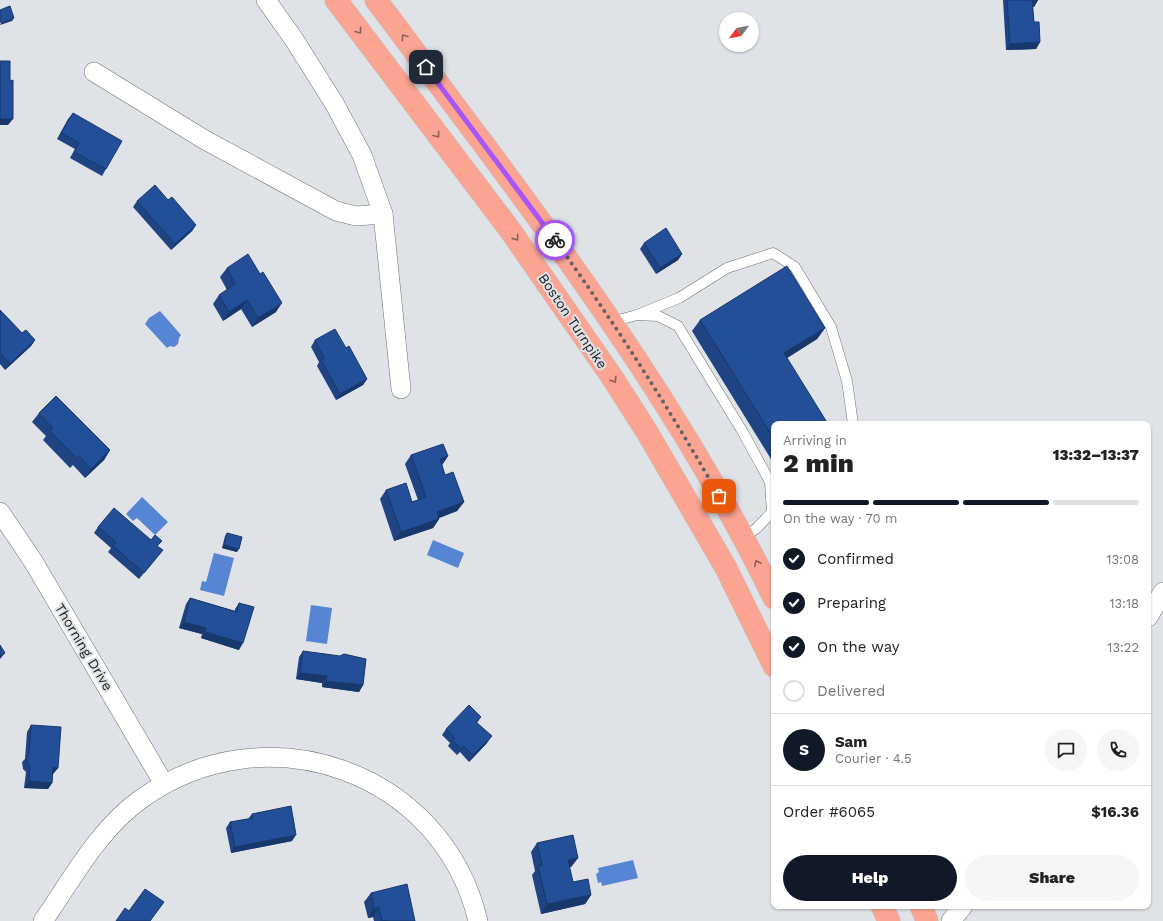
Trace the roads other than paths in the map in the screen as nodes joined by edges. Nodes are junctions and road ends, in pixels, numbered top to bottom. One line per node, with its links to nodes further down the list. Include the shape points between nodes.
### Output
1 (266, 0): 5 (street, via 334,103 362,155)
2 (336, 0): 17 (highway, Boston Turnpike, one-way to 17, via 510,230 612,378 647,432 726,568)
3 (376, 0): 7 (highway, one-way to 3, via 536,215)
4 (94, 72): 5 (street, via 205,140 336,211 356,216)
5 (383, 214): 8 (street)
6 (637, 315): 7 (lane); 9 (lane, via 679,298 727,268 773,253 794,267 831,327 847,380); 10 (lane, via 658,316 678,326 744,434 770,482)
7 (611, 322): 13 (highway, via 684,433)
8 (401, 388)
9 (853, 421)
10 (771, 492)
11 (0, 512): 18 (street, Thorning Drive, via 29,555)
12 (771, 513): 13 (lane)
13 (743, 538): 14 (highway, one-way to 13)
14 (771, 592)
15 (1163, 592): 16 (street)
16 (1151, 612)
17 (771, 660)
18 (164, 784): 22 (street, via 118,819 98,841); 23 (street, via 191,771 219,762 277,757 306,760 362,778 393,796 432,830 464,880)
19 (883, 909): 24 (highway)
20 (922, 909): 25 (highway)
21 (961, 909): 26 (street)
22 (43, 921)
23 (478, 921)
24 (889, 921)
25 (927, 921)
26 (952, 921)

